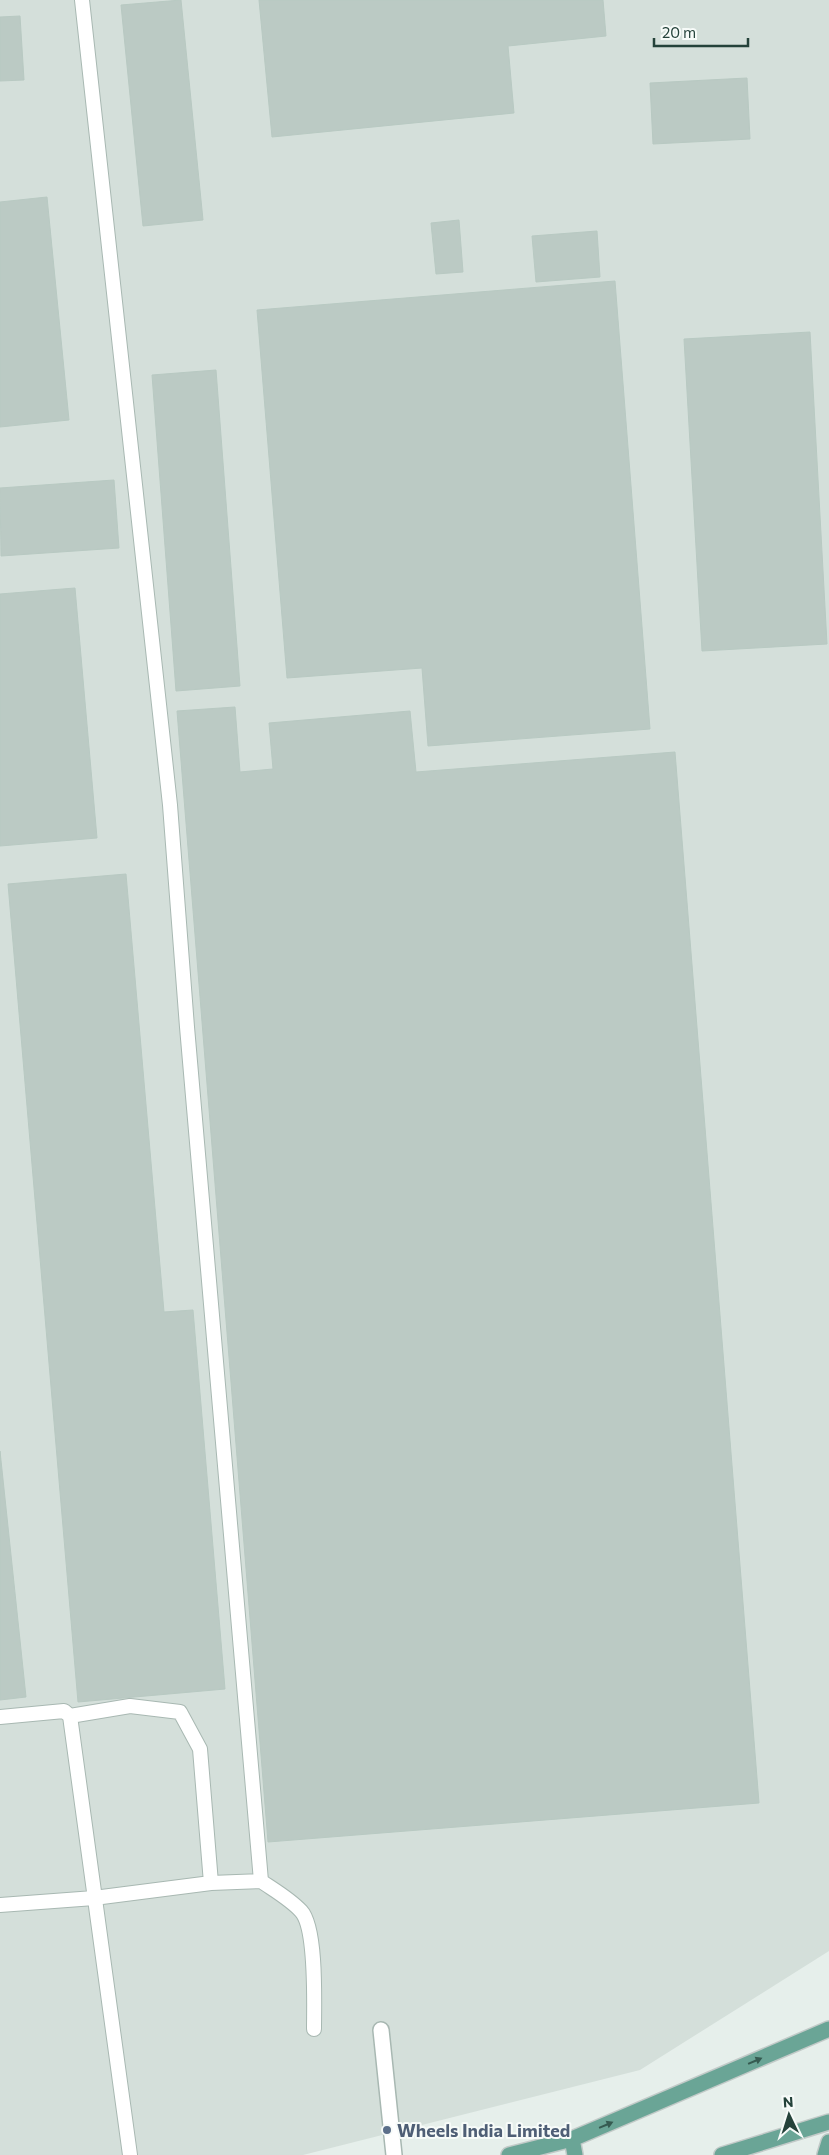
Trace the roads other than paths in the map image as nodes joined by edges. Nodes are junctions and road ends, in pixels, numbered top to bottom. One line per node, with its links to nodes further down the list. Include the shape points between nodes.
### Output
1 (82, 0): 4 (lane, via 170,805)
2 (70, 1716): 3 (lane, via 64,1712); 5 (lane, via 130,1706 180,1712 200,1749); 6 (lane)
3 (0, 1717)
4 (261, 1881): 5 (lane); 9 (lane, via 303,1912 310,1934 315,1972)
5 (211, 1883): 6 (lane)
6 (94, 1898): 7 (lane); 14 (lane)
7 (0, 1905)
8 (829, 2029): 12 (main road, one-way to 8)
9 (314, 2030)
10 (381, 2030): 15 (street)
11 (829, 2122): 18 (main road)
12 (572, 2139): 16 (main road); 17 (main road)
13 (829, 2142): 19 (main road)
14 (130, 2155)
15 (394, 2155)
16 (509, 2155)
17 (575, 2155)
18 (722, 2155)
19 (825, 2155)

